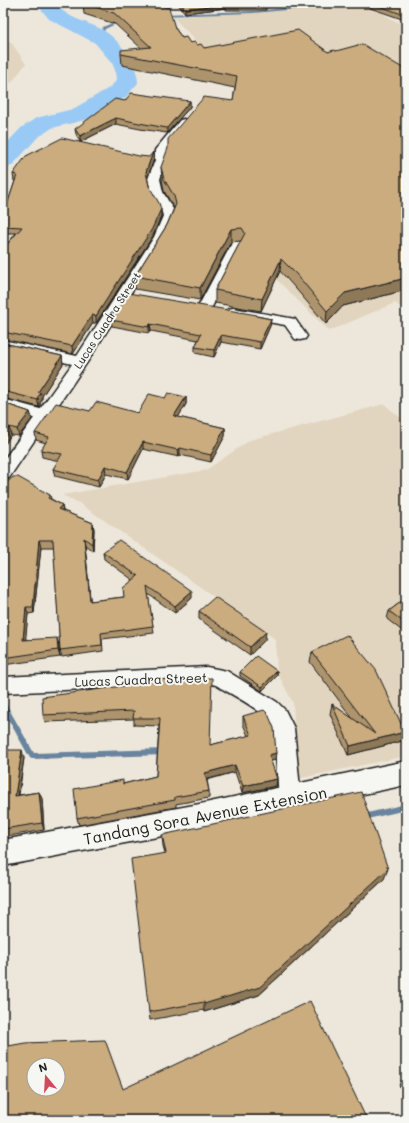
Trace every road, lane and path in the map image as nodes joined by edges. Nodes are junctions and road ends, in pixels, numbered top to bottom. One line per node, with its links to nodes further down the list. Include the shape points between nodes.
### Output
1 (194, 112): 3 (street, Lucas Cuadra Street, via 160,150 161,160 154,180 169,216 160,237)
2 (237, 245): 6 (street)
3 (126, 292): 4 (street); 9 (street, Lucas Cuadra Street)
4 (140, 295)
5 (190, 304): 6 (street)
6 (205, 307): 7 (street, via 285,320 290,322)
7 (300, 336)
8 (3, 344): 9 (street)
9 (81, 362): 11 (street, Lucas Cuadra Street)
10 (3, 404): 11 (street)
11 (43, 415): 12 (street, Lucas Cuadra Street)
12 (3, 474)
13 (3, 685): 15 (street, Lucas Cuadra Street, via 207,675 220,677 270,708 278,716 284,728)
14 (406, 773): 15 (main road, Tandang Sora Avenue Extension)
15 (290, 799): 16 (main road, Tandang Sora Avenue Extension, via 148,828)
16 (3, 853)

